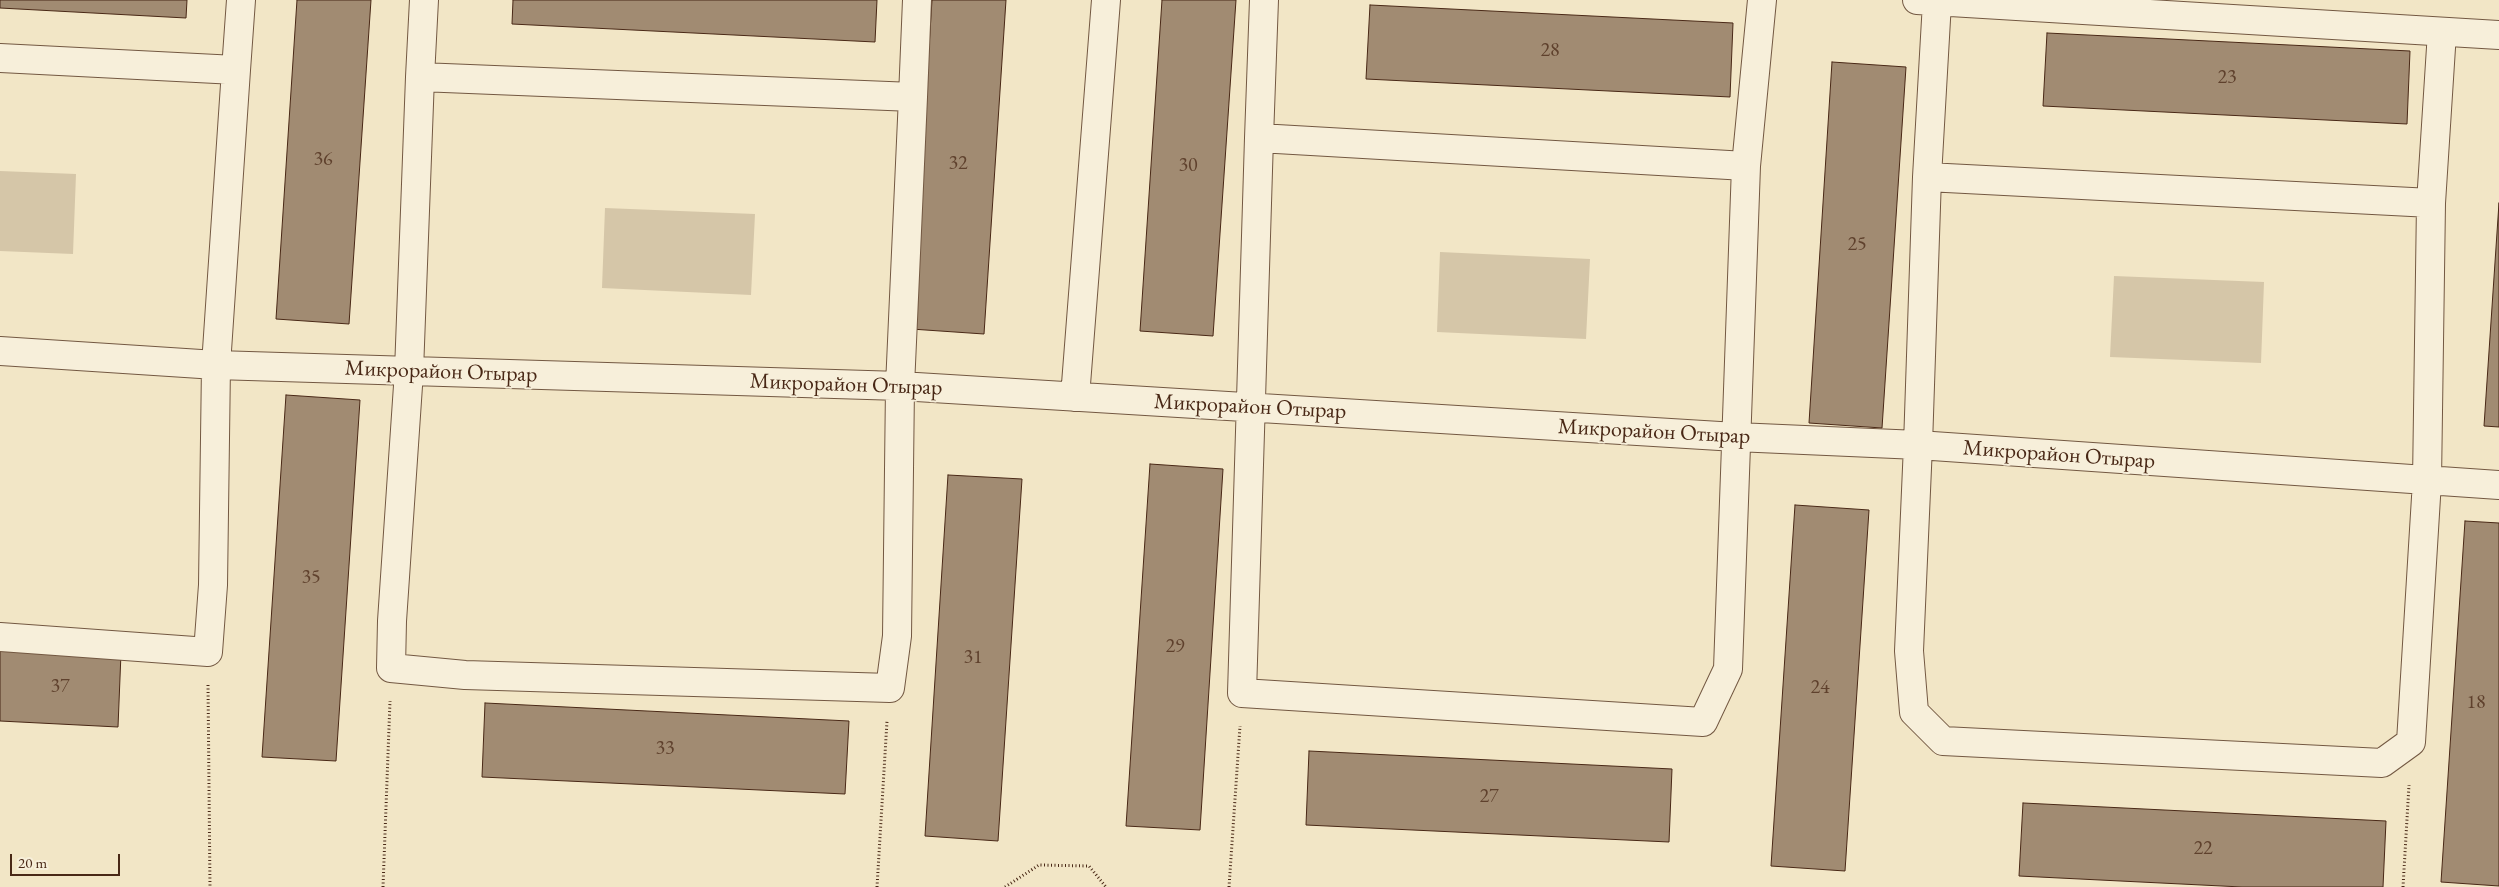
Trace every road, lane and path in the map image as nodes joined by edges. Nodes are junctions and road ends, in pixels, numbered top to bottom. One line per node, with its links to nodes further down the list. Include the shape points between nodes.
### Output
1 (241, 0): 11 (lane)
2 (424, 0): 12 (lane)
3 (917, 0): 13 (lane)
4 (1106, 0): 22 (lane)
5 (1264, 0): 14 (lane)
6 (1762, 0): 15 (lane)
7 (1927, 1): 8 (lane); 16 (lane)
8 (2442, 32): 9 (lane); 17 (lane)
9 (2499, 35)
10 (0, 58): 11 (lane)
11 (236, 70): 19 (lane)
12 (420, 77): 13 (lane); 20 (lane)
13 (912, 97): 21 (lane)
14 (1259, 138): 15 (lane); 23 (lane)
15 (1746, 166): 24 (lane)
16 (1927, 177): 17 (lane); 25 (lane)
17 (2430, 203): 26 (lane)
18 (0, 351): 19 (lane, Микрорайон Отырар)
19 (216, 365): 20 (lane, Микрорайон Отырар); 29 (lane, via 213,584)
20 (409, 370): 21 (lane, Микрорайон Отырар); 30 (lane)
21 (900, 386): 22 (lane, Микрорайон Отырар); 31 (lane, via 897,636)
22 (1075, 397): 23 (lane, Микрорайон Отырар)
23 (1251, 407): 24 (lane, Микрорайон Отырар); 32 (lane)
24 (1736, 437): 25 (lane, Микрорайон Отырар); 32 (lane, via 1728,669 1702,722)
25 (1918, 445): 26 (lane, Микрорайон Отырар); 33 (lane, via 1909,651 1914,712 1943,741 2382,764)
26 (2427, 480): 27 (lane, Микрорайон Отырар); 33 (lane)
27 (2499, 485)
28 (0, 637): 29 (lane)
29 (208, 652): 34 (path)
30 (391, 668): 31 (lane, via 465,675); 35 (path)
31 (890, 688): 36 (path)
32 (1242, 693): 39 (path)
33 (2411, 742): 40 (path)
34 (210, 887)
35 (383, 887)
36 (877, 887)
37 (1005, 887): 38 (path, via 1039,865 1089,866)
38 (1106, 887)
39 (1229, 887)
40 (2403, 887)

